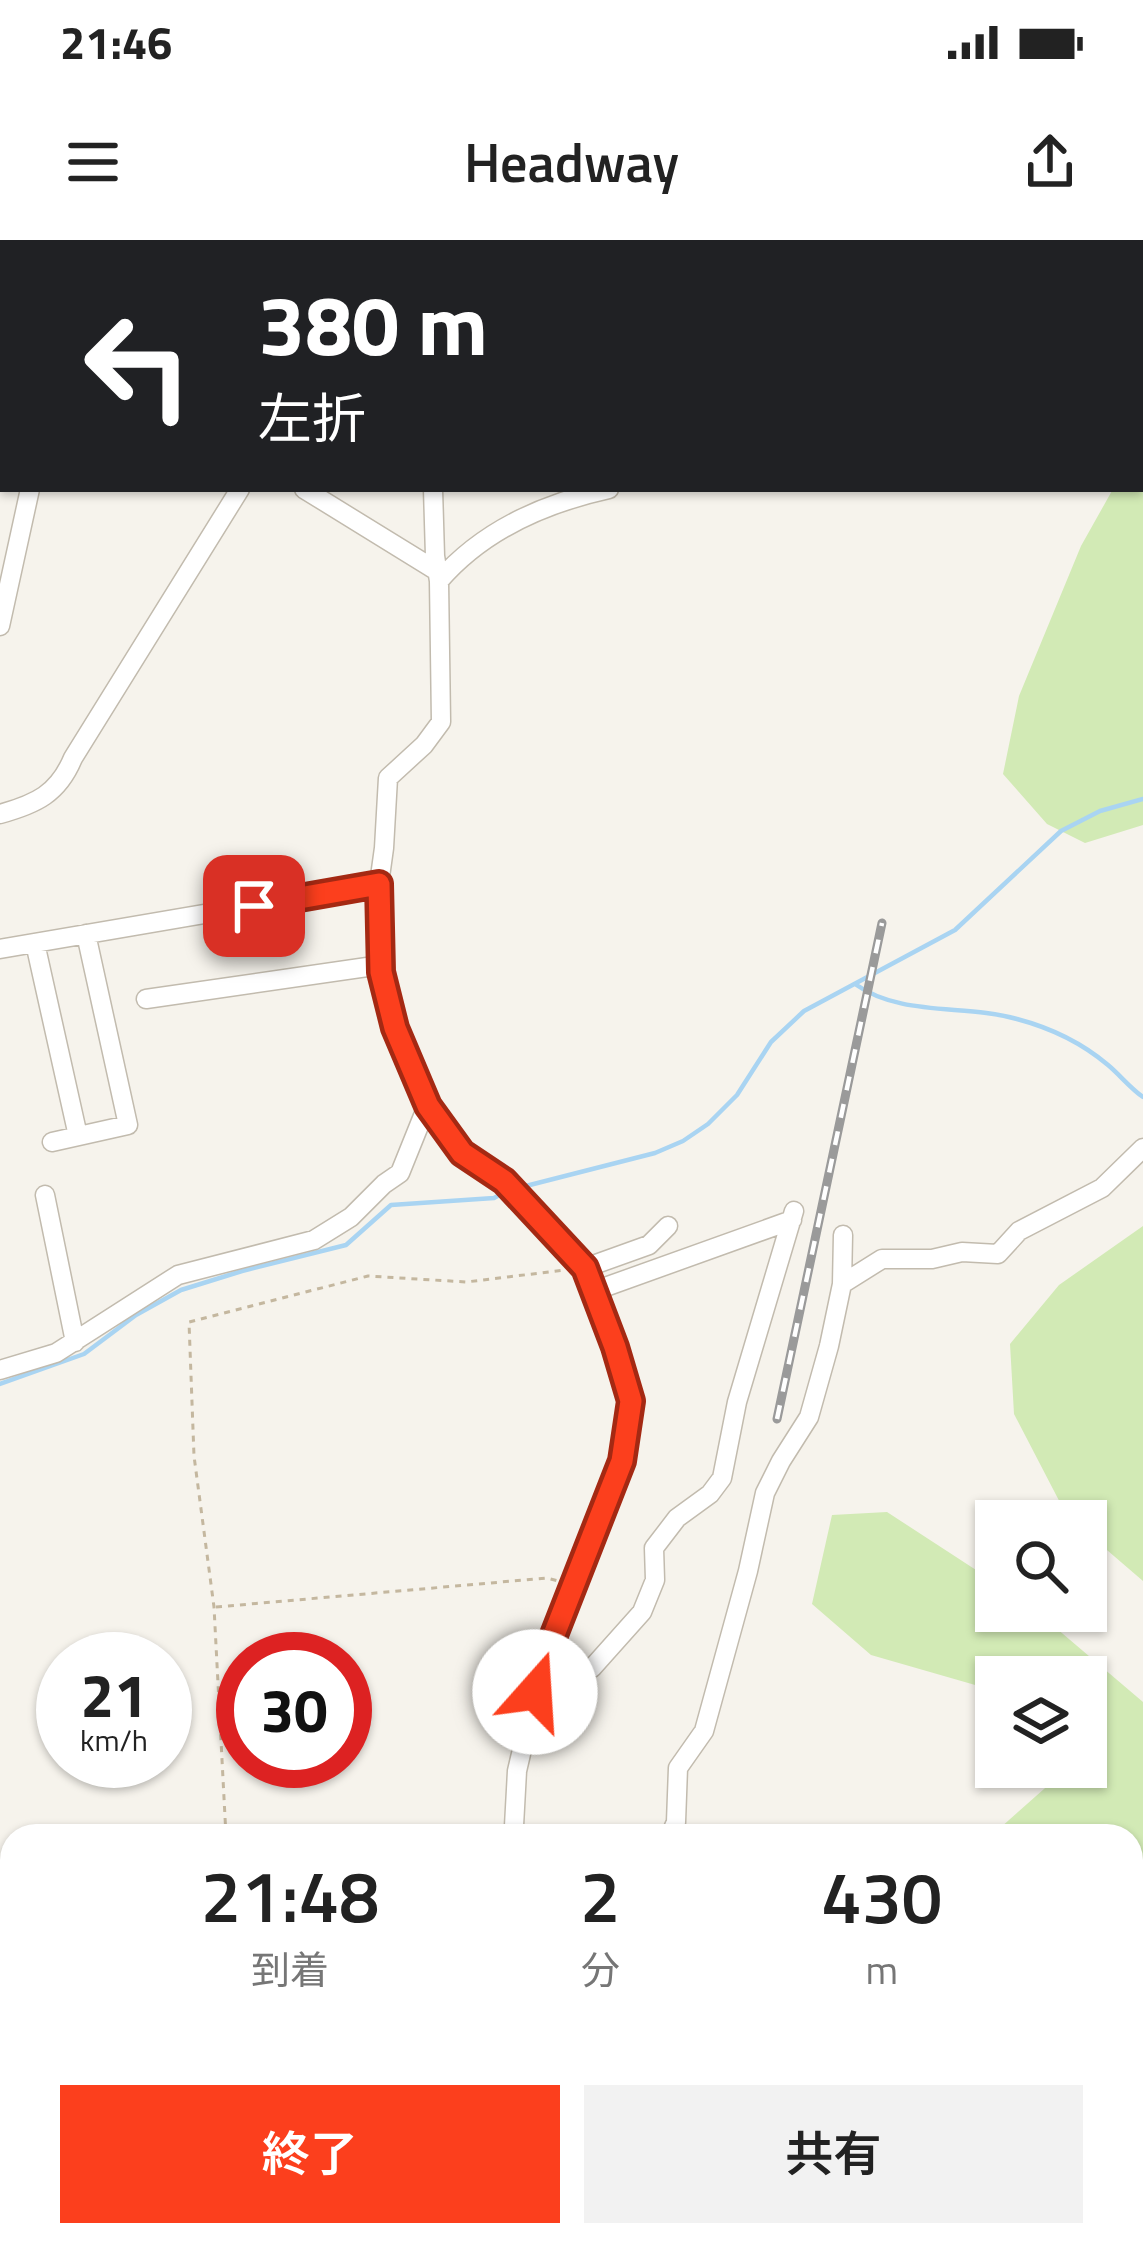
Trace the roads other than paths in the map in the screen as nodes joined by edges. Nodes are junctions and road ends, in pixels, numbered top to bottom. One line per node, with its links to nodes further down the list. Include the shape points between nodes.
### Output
1 (29, 492): 7 (street)
2 (238, 492): 8 (street, via 66,775 35,804)
3 (309, 492): 6 (street)
4 (433, 492): 6 (street)
5 (594, 492): 6 (street, via 536,510)
6 (438, 576): 9 (street, via 441,722 388,778)
7 (0, 626)
8 (0, 814)
9 (379, 884): 10 (street); 13 (street)
10 (86, 934): 11 (street); 16 (street, via 128,1125)
11 (35, 944): 12 (street); 16 (street)
12 (0, 950)
13 (381, 965): 14 (street); 15 (street, via 395,1028)
14 (146, 999)
15 (428, 1106): 22 (street, via 462,1153 510,1187); 25 (street, via 400,1173 351,1216 314,1240 178,1275)
16 (78, 1136): 17 (street)
17 (52, 1142)
18 (1143, 1148): 23 (street, via 1102,1188 1019,1231 998,1254 882,1259)
19 (45, 1195): 25 (street)
20 (668, 1226): 22 (street, via 650,1245)
21 (843, 1235): 23 (street)
22 (585, 1268): 24 (street)
23 (842, 1284): 29 (street, via 809,1417 765,1493 704,1731 678,1768)
24 (594, 1291): 27 (street, via 631,1401 629,1427); 27 (street, via 793,1215 722,1478 654,1548 655,1580 642,1612 592,1668)
25 (75, 1342): 26 (street)
26 (0, 1370)
27 (541, 1668): 28 (street)
28 (514, 1824)
29 (675, 1824)

